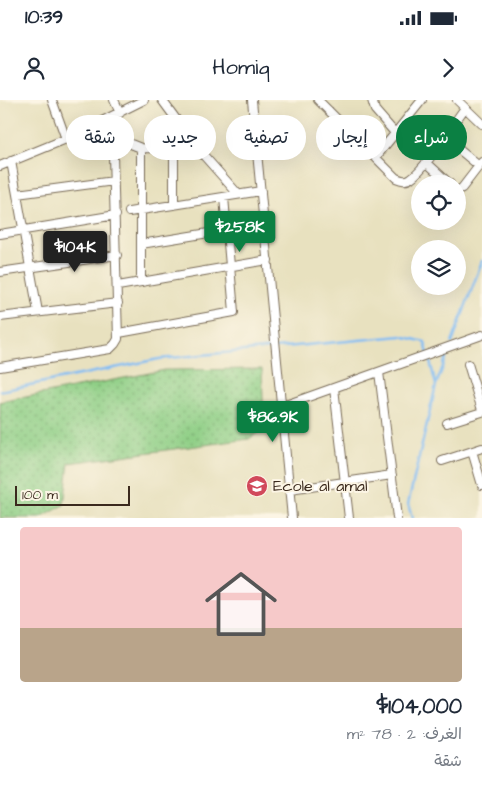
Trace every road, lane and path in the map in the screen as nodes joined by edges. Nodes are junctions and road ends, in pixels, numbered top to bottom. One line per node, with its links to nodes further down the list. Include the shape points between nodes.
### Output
1 (62, 100): 11 (street)
2 (114, 100): 14 (street)
3 (144, 100): 14 (street)
4 (162, 100): 16 (street)
5 (245, 100): 13 (street)
6 (252, 100): 13 (street)
7 (318, 100): 17 (street)
8 (372, 100): 20 (street, via 375,110)
9 (422, 100): 20 (street)
10 (457, 100): 12 (street)
11 (53, 102): 21 (street)
12 (465, 108): 18 (street); 19 (street)
13 (253, 110): 37 (street)
14 (120, 113): 15 (street)
15 (116, 115)
16 (173, 115)
17 (333, 115)
18 (460, 115)
19 (482, 124)
20 (395, 133): 22 (street)
21 (66, 139): 30 (street)
22 (386, 144)
23 (134, 145): 24 (street)
24 (141, 148): 42 (street)
25 (467, 154): 33 (street)
26 (114, 160): 35 (street)
27 (174, 160): 41 (street)
28 (208, 160): 39 (street)
29 (379, 160): 31 (street, via 403,181 410,179)
30 (11, 161): 32 (street); 38 (street)
31 (426, 162): 34 (street)
32 (1, 164)
33 (480, 164): 36 (street)
34 (440, 175)
35 (114, 180): 38 (street); 44 (street)
36 (466, 183)
37 (261, 191): 39 (street); 50 (street)
38 (17, 194): 45 (street)
39 (238, 194): 40 (street)
40 (224, 197): 41 (street); 46 (street)
41 (174, 205): 42 (street)
42 (141, 211): 43 (street); 48 (street)
43 (129, 212)
44 (116, 215): 45 (street); 49 (street)
45 (24, 230): 47 (street); 52 (street)
46 (227, 230): 48 (street); 51 (street)
47 (0, 234)
48 (141, 244): 54 (street)
49 (117, 255): 52 (street); 55 (street)
50 (268, 260): 51 (street); 65 (street)
51 (230, 267): 54 (street); 59 (street, via 234,312)
52 (30, 268): 53 (street); 57 (street)
53 (0, 272)
54 (141, 282): 55 (street)
55 (118, 286): 56 (street)
56 (118, 303): 57 (street); 59 (street)
57 (38, 312): 58 (street)
58 (0, 316)
59 (119, 333): 62 (street, via 116,344 110,348)
60 (482, 335): 63 (street)
61 (468, 364): 66 (street)
62 (0, 367)
63 (378, 372): 64 (street); 71 (street)
64 (334, 388): 65 (street); 72 (street)
65 (280, 407): 74 (street)
66 (482, 411): 67 (street)
67 (447, 423)
68 (482, 448): 69 (street)
69 (472, 451): 70 (street); 73 (street)
70 (442, 461)
71 (392, 474): 72 (street); 77 (street)
72 (345, 482): 74 (street); 76 (street)
73 (482, 485)
74 (290, 490): 75 (street)
75 (292, 518)
76 (349, 518)
77 (397, 518)

